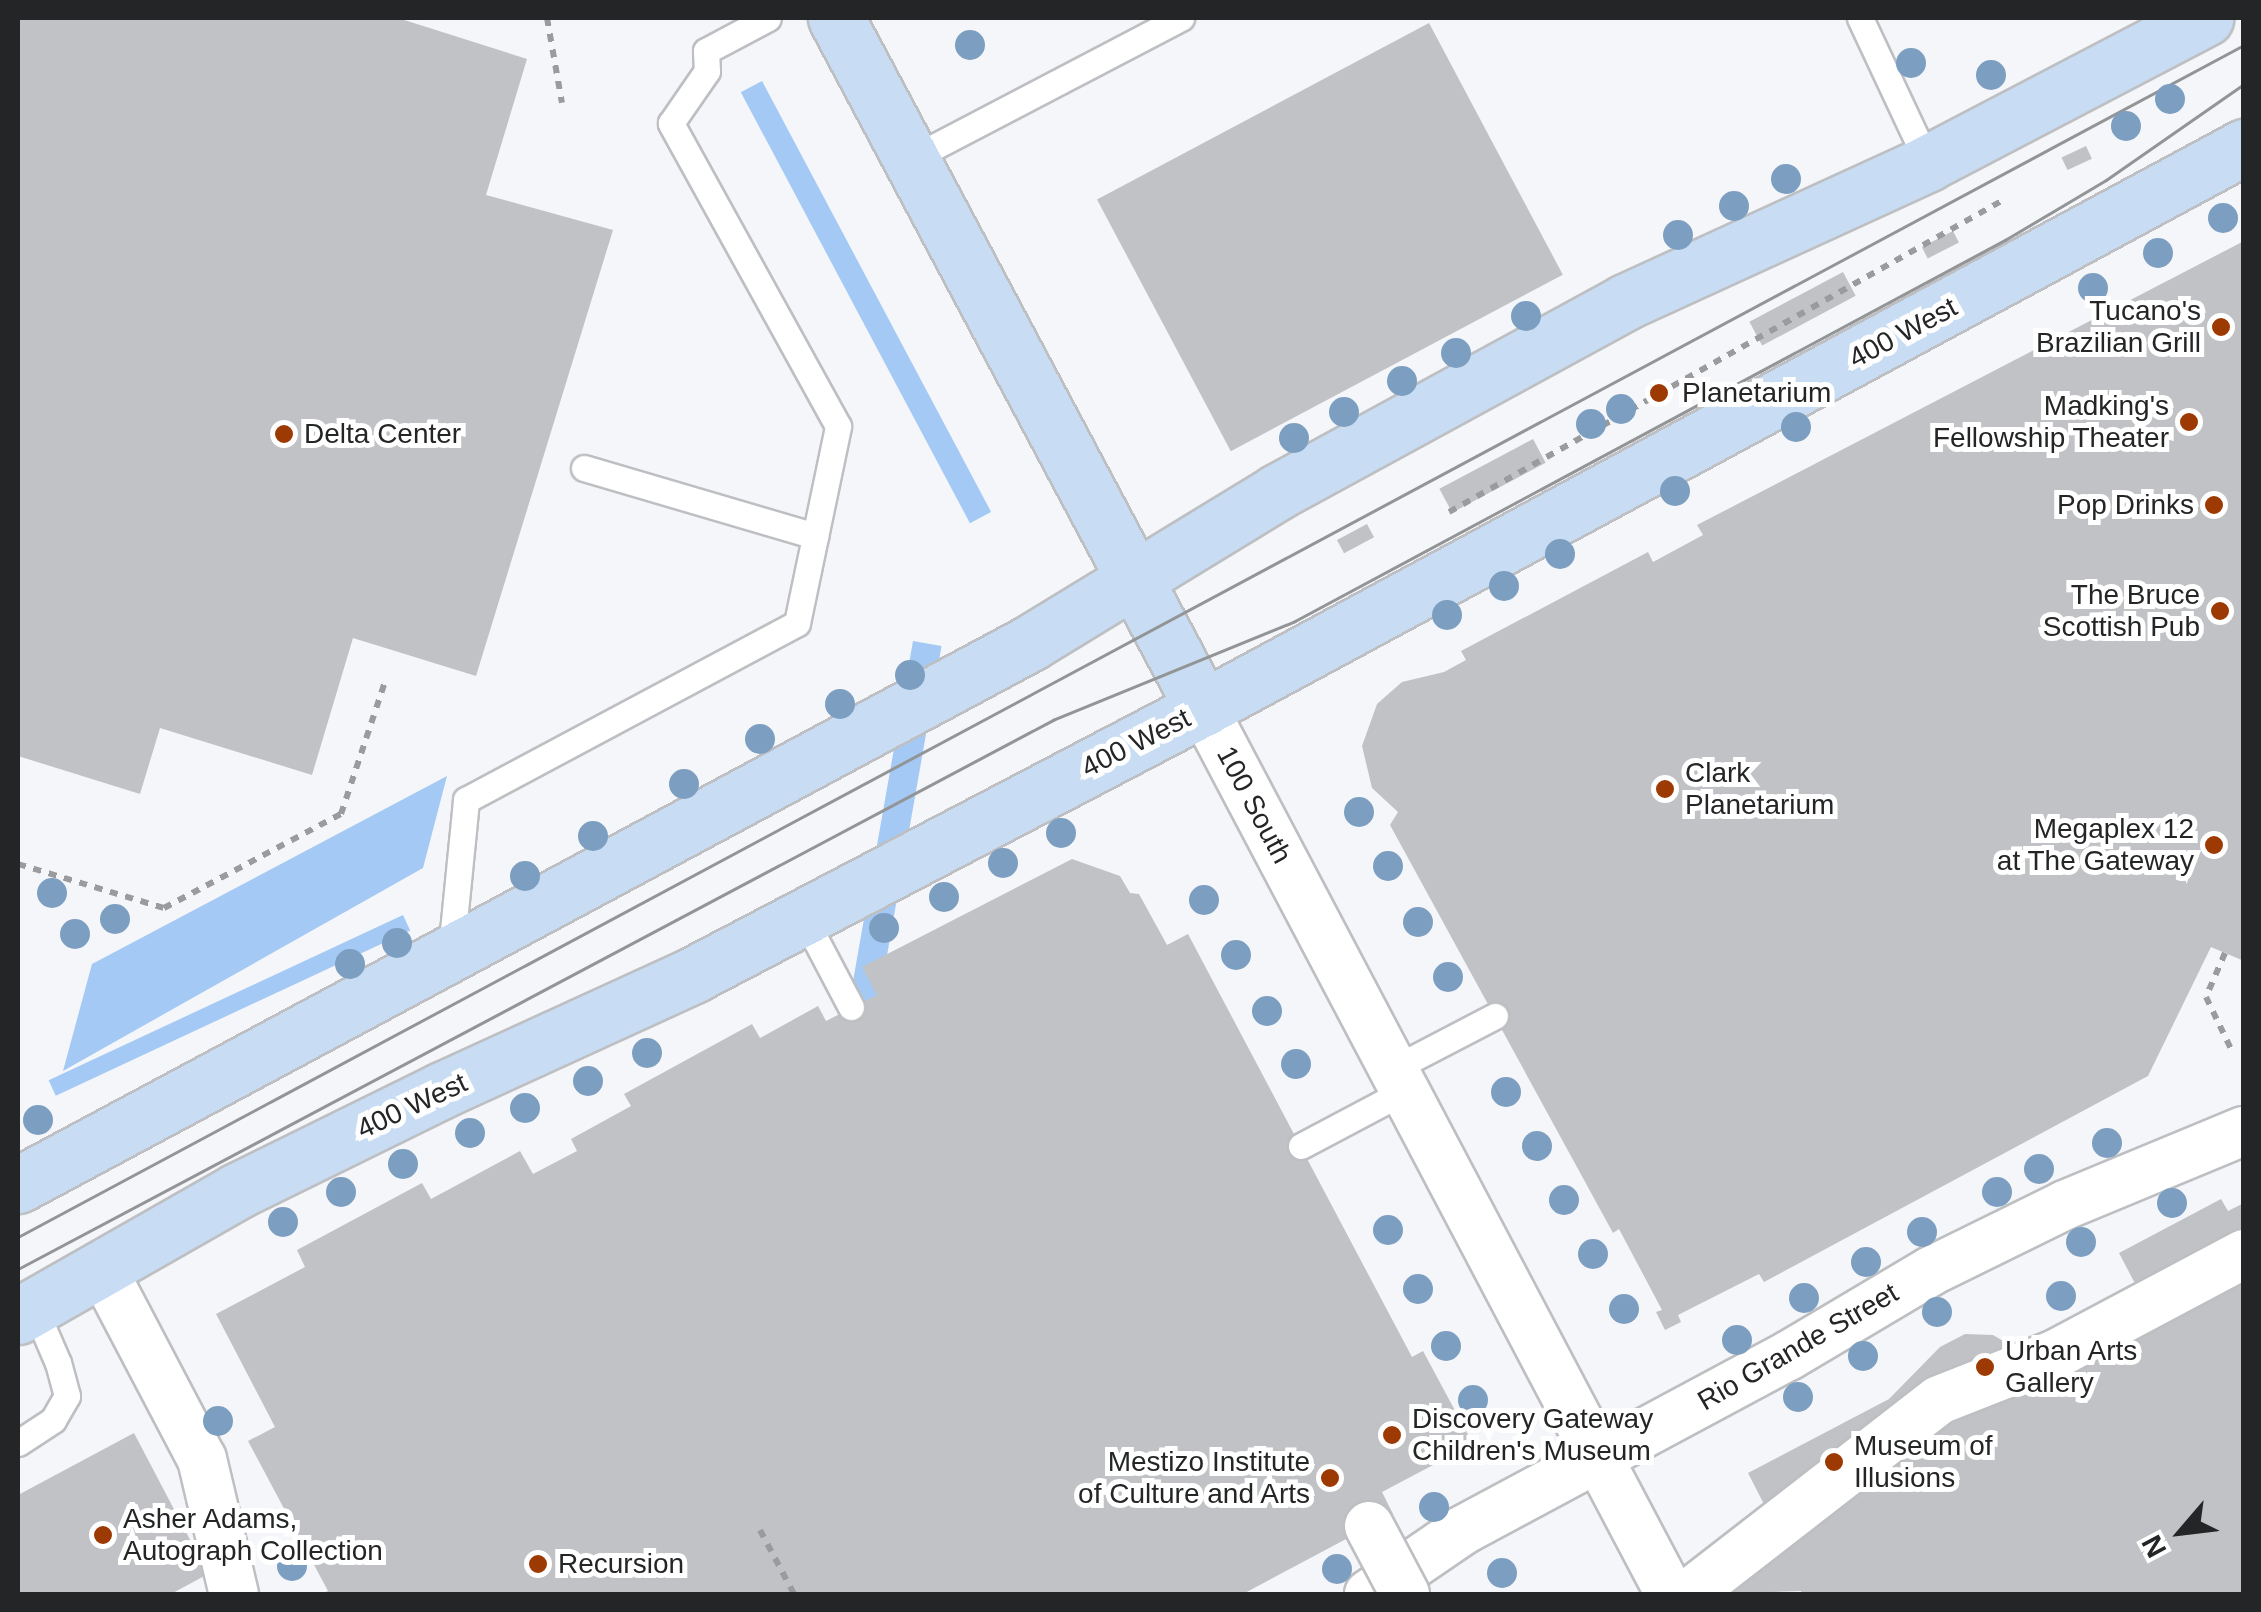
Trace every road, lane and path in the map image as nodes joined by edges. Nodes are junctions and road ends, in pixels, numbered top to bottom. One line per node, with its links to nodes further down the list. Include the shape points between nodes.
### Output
1 (547, 18): 7 (path)
2 (768, 18): 14 (lane, via 706,50 707,71 671,124 838,426)
3 (836, 18): 9 (street, 100 South)
4 (1181, 18): 9 (lane)
5 (1860, 18): 10 (lane)
6 (2205, 18): 10 (street)
7 (562, 103)
8 (2244, 147): 17 (street, 400 West)
9 (911, 159): 15 (street, 100 South)
10 (1928, 162): 15 (street, via 1625,302 1277,492)
11 (2005, 199): 13 (path)
12 (584, 468): 14 (lane)
13 (1442, 516)
14 (815, 536): 21 (lane, via 797,623 466,800)
15 (1135, 582): 17 (street, 100 South); 21 (street)
16 (386, 679): 18 (path, via 341,814 164,908)
17 (1204, 708): 19 (street, 400 West); 25 (street, 100 South)
18 (18, 864)
19 (803, 916): 22 (lane); 30 (street, 400 West, via 694,976 352,1133)
20 (2225, 953): 24 (path, via 2206,997)
21 (450, 956): 28 (street)
22 (851, 1008)
23 (1495, 1016): 25 (lane)
24 (2232, 1051)
25 (1399, 1080): 27 (lane); 33 (street, 100 South)
26 (2244, 1131): 33 (street, Rio Grande Street, via 2065,1204 1932,1271)
27 (1301, 1146)
28 (18, 1185)
29 (2244, 1254): 41 (street, via 2056,1354 1938,1400)
30 (100, 1267): 31 (street, 400 West); 36 (street, via 202,1458)
31 (26, 1312): 32 (lane, via 58,1363 66,1396 53,1420)
32 (18, 1442)
33 (1600, 1458): 38 (street, Rio Grande Street, via 1464,1530); 40 (street, 100 South)
34 (1370, 1526): 39 (street, bridge)
35 (760, 1530): 37 (path)
36 (234, 1594)
37 (794, 1594)
38 (1369, 1594)
39 (1406, 1594)
40 (1670, 1594)
41 (1689, 1594)

